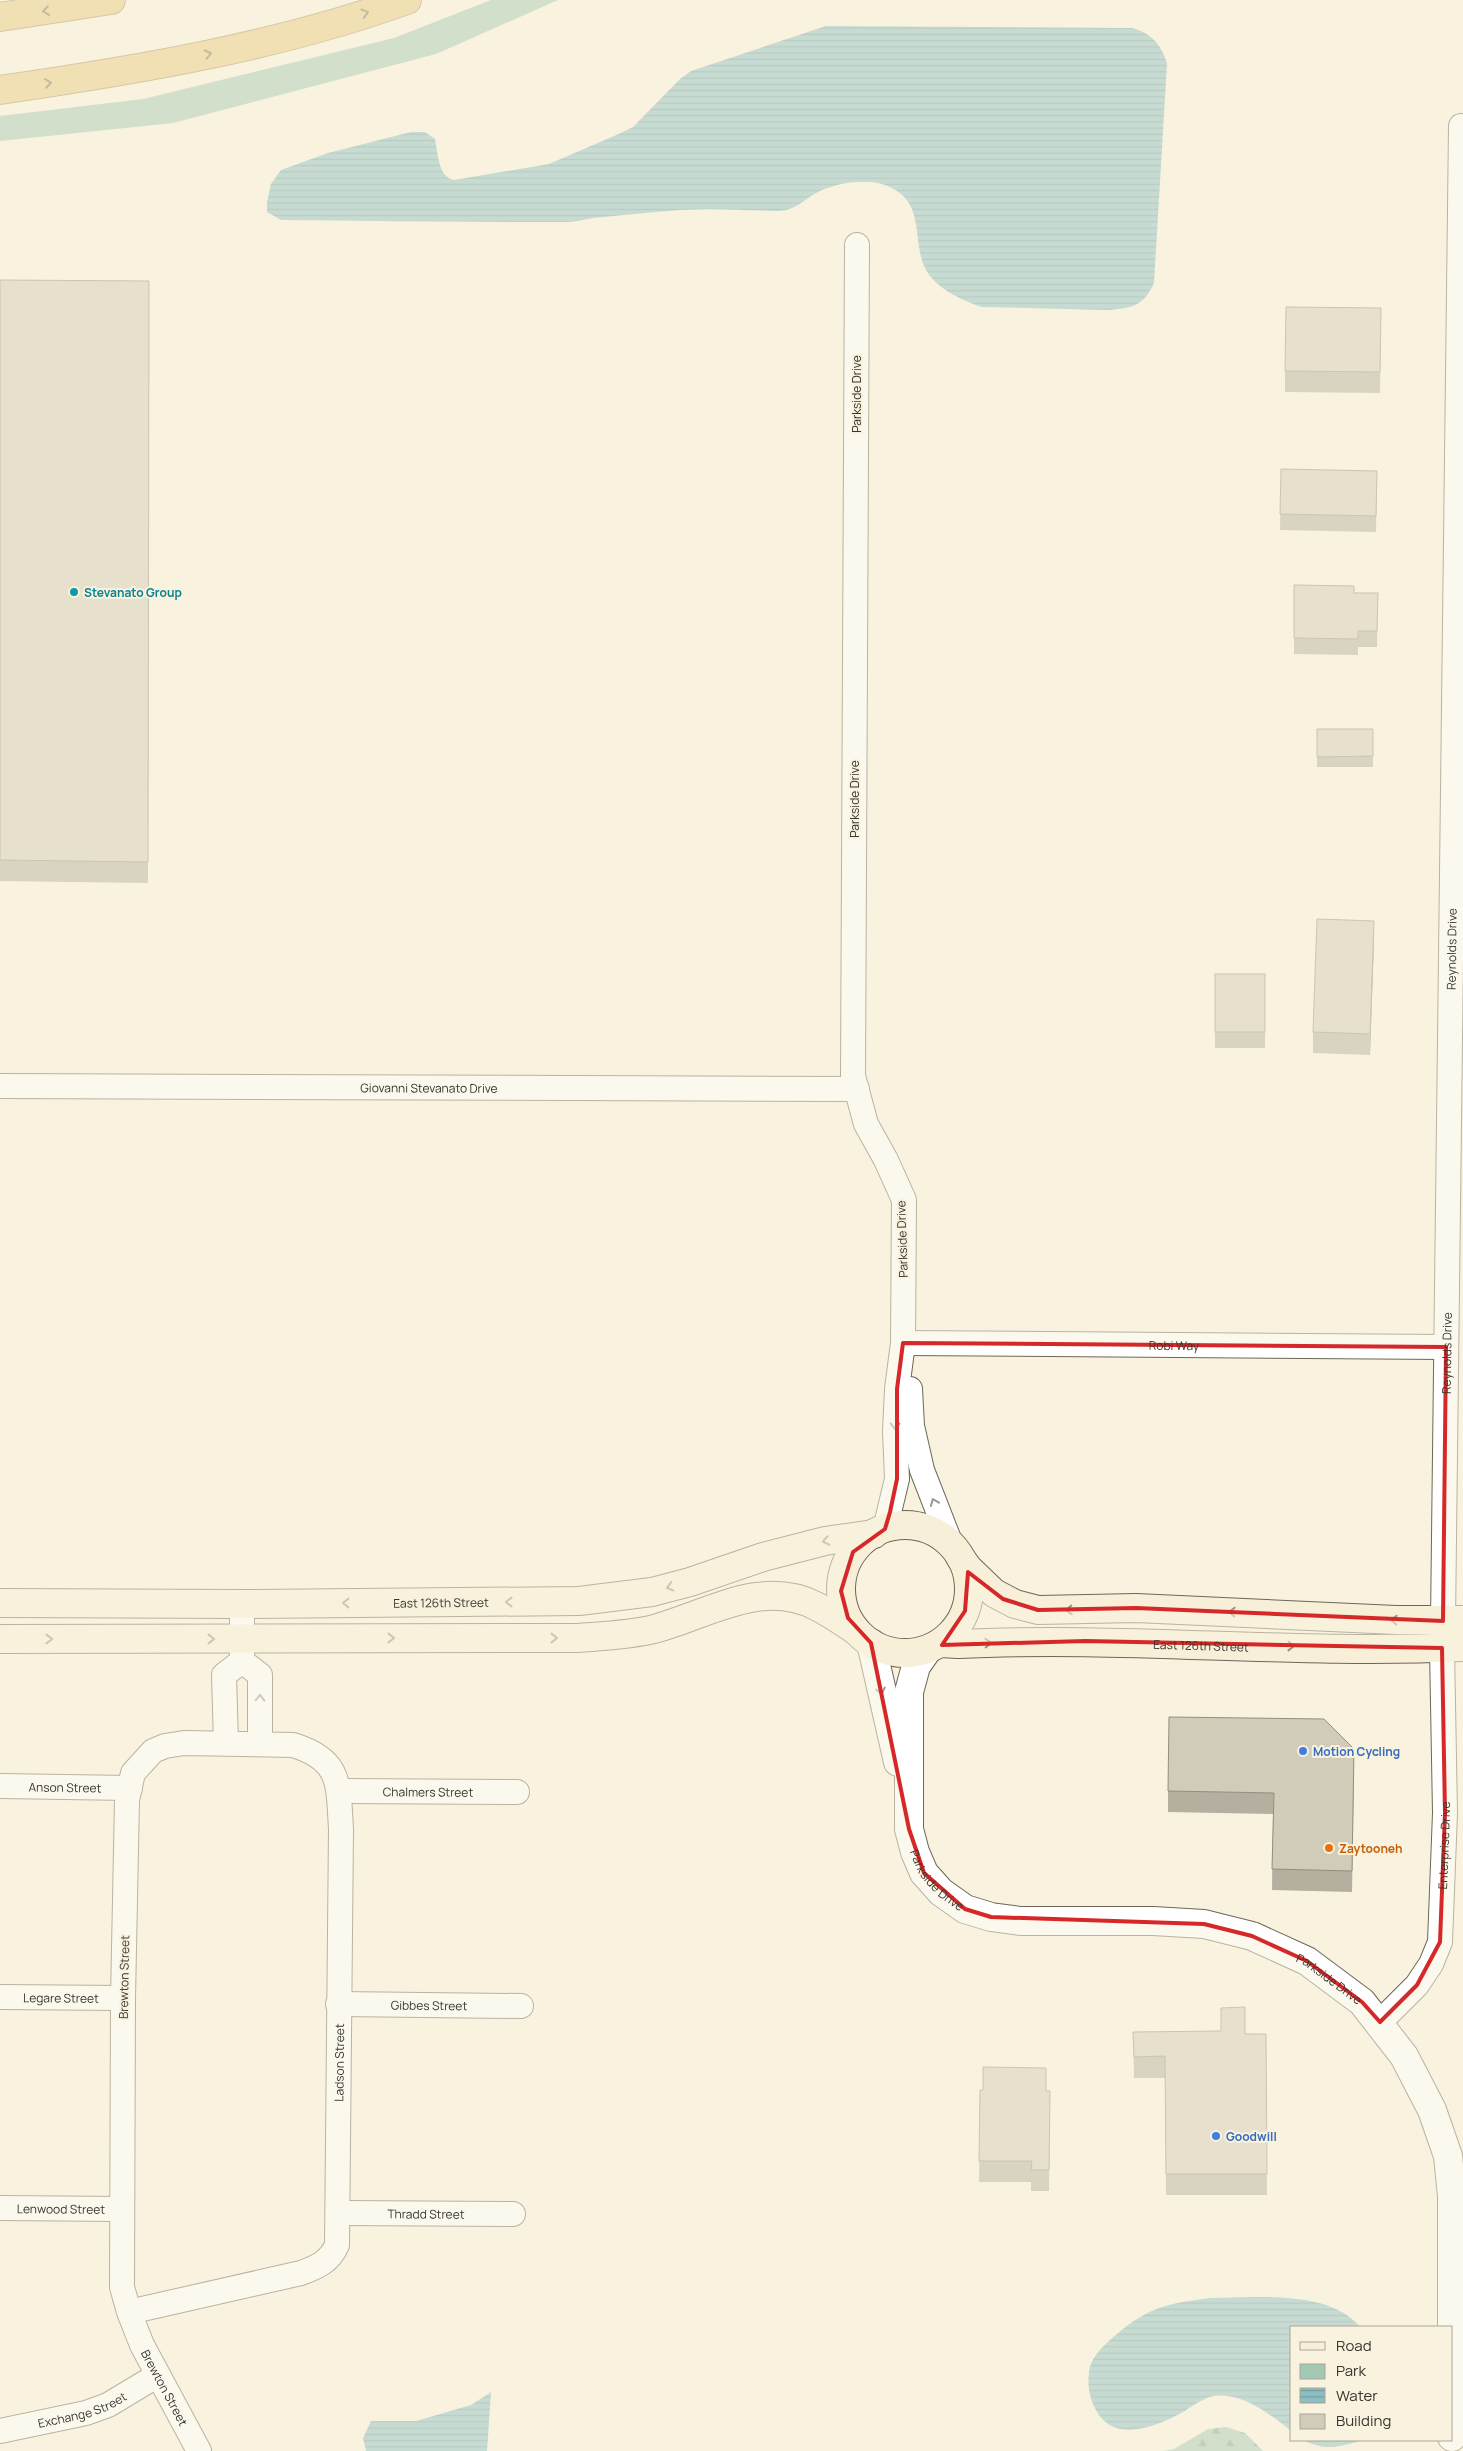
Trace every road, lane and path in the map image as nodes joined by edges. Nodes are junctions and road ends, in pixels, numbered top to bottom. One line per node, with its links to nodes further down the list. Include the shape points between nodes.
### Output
1 (111, 0): 3 (highway, one-way to 3)
2 (407, 0): 4 (highway, one-way to 2, via 107,75 214,53)
3 (0, 17)
4 (0, 90)
5 (1461, 126): 10 (street, Reynolds Drive)
6 (857, 245): 8 (street, Parkside Drive, via 853,1066)
7 (0, 1086): 8 (street, Giovanni Stevanato Drive)
8 (857, 1089): 9 (street, Parkside Drive, via 866,1124 904,1200)
9 (903, 1343): 10 (street, Robi Way); 11 (street, Parkside Drive, one-way to 11, via 896,1398 897,1478); 12 (street, Parkside Drive, one-way to 9, via 925,1481 916,1449)
10 (1446, 1347): 15 (street, Reynolds Drive)
11 (880, 1531): 12 (main road, via 903,1526 921,1528 938,1535); 14 (main road, East 126th Street, one-way to 14, via 801,1547 690,1582 616,1598 543,1602); 16 (main road, via 853,1552 842,1577 843,1605)
12 (956, 1552): 15 (main road, one-way to 12, via 1136,1608 1038,1610 1014,1604 996,1594); 18 (main road, via 968,1583 965,1611 951,1634)
13 (0, 1603): 14 (main road, East 126th Street)
14 (242, 1604): 20 (street)
15 (1453, 1621)
16 (863, 1636): 18 (main road, via 899,1653); 20 (main road, one-way to 16, via 587,1637 653,1629 737,1600 768,1595 816,1605); 27 (street, Parkside Drive, one-way to 27)
17 (0, 1639): 20 (main road, one-way to 20)
18 (934, 1646): 19 (main road, East 126th Street, one-way to 19, via 1085,1641); 27 (street, Parkside Drive, via 916,1666 909,1692)
19 (1452, 1648): 32 (street, Enterprise Drive, via 1440,1942 1417,1985)
20 (242, 1650): 21 (street, via 224,1675); 22 (street, one-way to 20, via 260,1674)
21 (226, 1744): 22 (street, Ladson Street); 24 (street, Brewton Street, via 184,1743 153,1751 133,1773)
22 (260, 1744): 25 (street, Ladson Street, via 293,1745 310,1750 335,1773)
23 (0, 1786): 24 (street, Anson Street)
24 (130, 1788): 29 (street, Brewton Street, via 127,1800)
25 (339, 1791): 26 (street, Chalmers Street); 30 (street, Ladson Street)
26 (517, 1792)
27 (908, 1810): 32 (street, Parkside Drive, via 909,1829 924,1873 941,1892 965,1909 1020,1921 1204,1924 1252,1936 1307,1961 1362,2002)
28 (0, 1997): 29 (street, Legare Street)
29 (123, 1998): 34 (street, Brewton Street)
30 (338, 2004): 31 (street, Gibbes Street); 35 (street, Ladson Street)
31 (521, 2006)
32 (1380, 2022): 38 (street, Parkside Drive, via 1408,2064 1432,2110 1448,2156 1452,2196)
33 (0, 2208): 34 (street, Lenwood Street)
34 (122, 2209): 37 (street, Brewton Street, via 122,2287)
35 (338, 2213): 36 (street, Thradd Street); 37 (street, Ladson Street, via 337,2245 316,2268)
36 (514, 2214)
37 (129, 2312): 39 (street, Brewton Street)
38 (1452, 2326)
39 (158, 2374): 40 (street, Exchange Street, via 108,2404 86,2413); 41 (street, Brewton Street)
40 (0, 2431)
41 (199, 2451)

